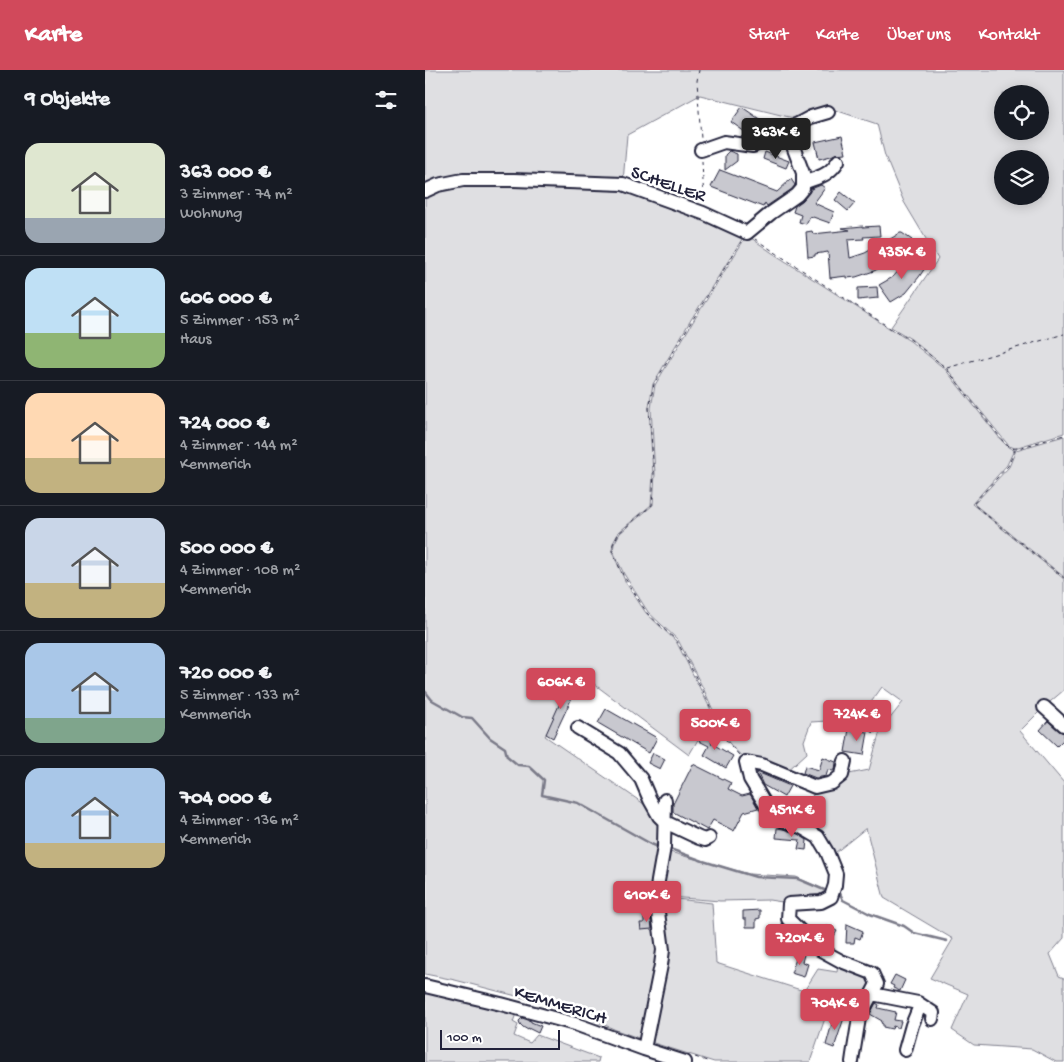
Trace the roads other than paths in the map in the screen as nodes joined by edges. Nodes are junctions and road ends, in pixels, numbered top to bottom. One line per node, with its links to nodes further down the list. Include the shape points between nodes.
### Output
1 (828, 112): 2 (street)
2 (794, 126): 3 (street, via 753,146 724,142); 5 (street, via 792,137)
3 (701, 150)
4 (838, 161): 5 (street, via 825,174)
5 (803, 183): 6 (street, SCHELLER, via 797,196 747,233 703,212 623,184 463,180)
6 (425, 191)
7 (1044, 707): 8 (street)
8 (1064, 725)
9 (578, 728): 12 (street, via 619,754 641,779)
10 (845, 761): 15 (street, via 842,775 831,783 815,787 762,765 746,762 750,779 773,817 818,837 837,874 831,897 821,902 789,904 788,919 819,949 872,973 877,984)
11 (665, 800): 12 (street)
12 (665, 822): 13 (street, via 699,838); 18 (street, via 656,897 663,950)
13 (709, 838)
14 (425, 986): 18 (street, KEMMERICH, via 575,1024)
15 (872, 994): 16 (street); 21 (street, via 859,1018)
16 (918, 1003): 17 (street, via 933,1013); 19 (street)
17 (932, 1019)
18 (644, 1050): 20 (street, KEMMERICH)
19 (905, 1050)
20 (685, 1062)
21 (852, 1062)

